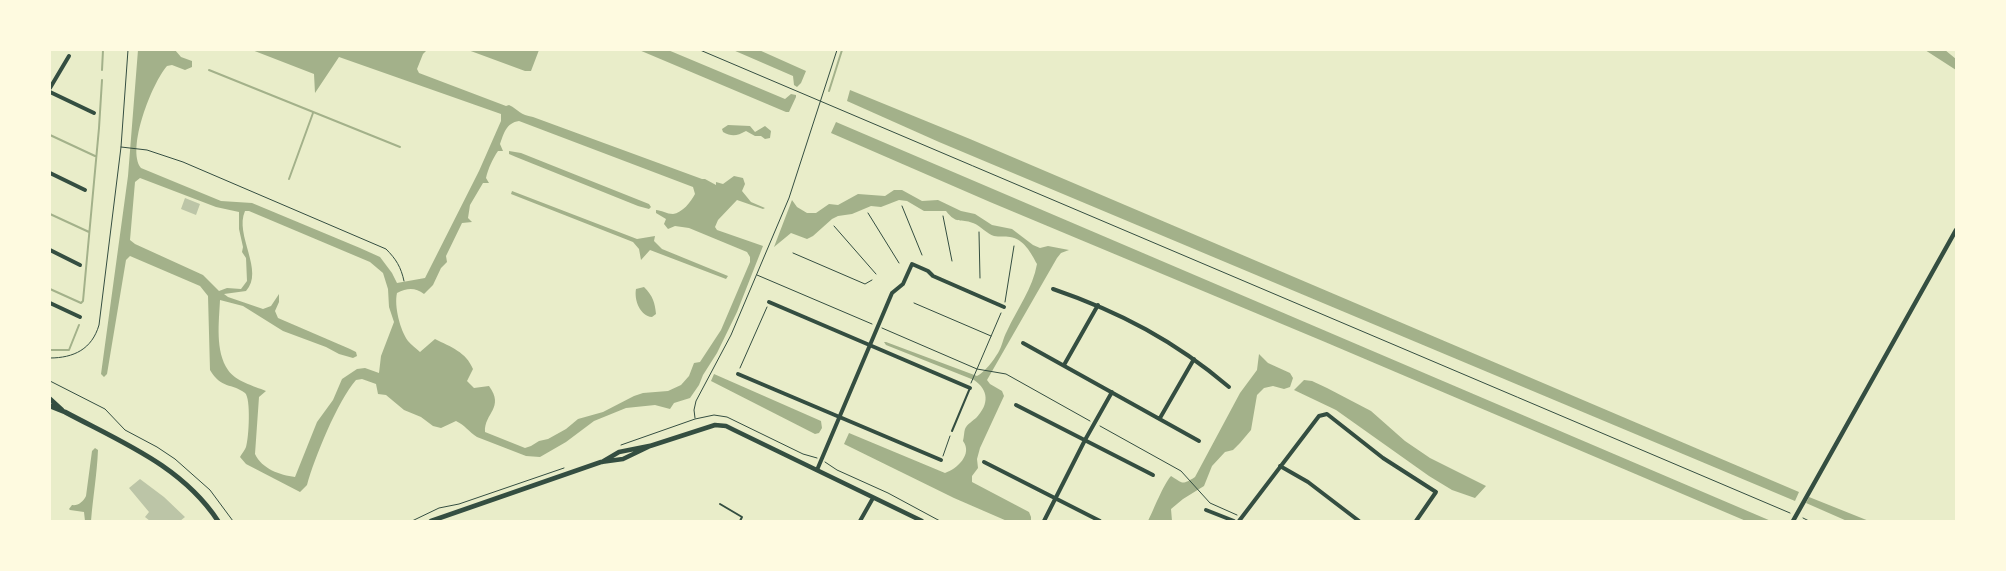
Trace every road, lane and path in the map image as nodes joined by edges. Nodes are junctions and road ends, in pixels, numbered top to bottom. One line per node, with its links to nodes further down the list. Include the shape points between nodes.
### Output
1 (128, 50): 8 (path)
2 (700, 50): 6 (path)
3 (837, 50): 6 (path)
4 (69, 56): 5 (street)
5 (50, 90): 7 (street)
6 (820, 101): 24 (path, via 789,198); 73 (path)
7 (94, 113)
8 (120, 147): 27 (path, via 166,155 386,249 395,257); 39 (path, via 96,334 90,344 72,355)
9 (50, 173): 10 (street)
10 (85, 190)
11 (902, 206): 19 (path)
12 (868, 213): 21 (path)
13 (943, 216): 20 (path)
14 (834, 226): 23 (path)
15 (1956, 230): 73 (street)
16 (979, 232): 25 (path)
17 (50, 250): 22 (street)
18 (793, 253): 26 (path, via 865,284)
19 (922, 255)
20 (952, 261)
21 (899, 263)
22 (80, 265)
23 (876, 274)
24 (758, 275): 35 (path); 56 (path, via 696,401)
25 (980, 278)
26 (872, 280)
27 (404, 281)
28 (1053, 289): 32 (street)
29 (769, 302): 38 (street); 44 (path)
30 (50, 303): 34 (street)
31 (914, 303): 36 (path)
32 (1098, 305): 40 (street, via 1147,328); 41 (street)
33 (1004, 307): 35 (street, via 912,264 903,284 892,293)
34 (80, 317)
35 (878, 326): 38 (street); 43 (path, via 979,369)
36 (992, 336)
37 (1023, 343): 41 (street)
38 (870, 345): 48 (street); 54 (street)
39 (50, 358)
40 (1194, 359): 47 (street); 55 (street)
41 (1064, 365): 49 (street)
42 (975, 373): 46 (path)
43 (1003, 373)
44 (738, 374): 54 (street)
45 (50, 381): 76 (path, via 105,409 125,430 175,459 210,490)
46 (971, 382)
47 (1229, 387)
48 (970, 388): 57 (lane)
49 (1112, 392): 55 (street); 58 (street)
50 (50, 399): 53 (main road)
51 (1016, 405): 58 (street)
52 (50, 406): 53 (main road)
53 (65, 412): 75 (main road, via 164,465 195,492)
54 (839, 417): 61 (street); 62 (street)
55 (1160, 418): 59 (street)
56 (695, 419): 60 (path); 61 (path, via 723,416)
57 (952, 431): 62 (path)
58 (1085, 440): 68 (street); 70 (street)
59 (1199, 441)
60 (620, 446)
61 (821, 460): 66 (street); 82 (path)
62 (941, 460)
63 (984, 462): 70 (street)
64 (1280, 466): 74 (street); 86 (street, via 1308,482); 87 (street, via 1319,416 1327,414 1383,458 1436,492)
65 (567, 467): 77 (path, via 439,508)
66 (817, 470): 69 (street); 78 (street, via 720,425 704,427 623,459 601,462)
67 (1181, 471): 74 (path, via 1204,499)
68 (1153, 475)
69 (873, 498): 80 (street); 81 (street)
70 (1056, 498): 83 (street); 84 (street)
71 (720, 504): 79 (lane, via 742,517)
72 (1206, 510): 85 (street)
73 (1796, 515): 88 (street); 89 (path)
74 (1240, 519)
75 (218, 521)
76 (232, 521)
77 (412, 521)
78 (431, 521)
79 (740, 521)
80 (860, 521)
81 (922, 521)
82 (940, 521)
83 (1044, 521)
84 (1100, 521)
85 (1234, 521)
86 (1359, 521)
87 (1416, 521)
88 (1792, 521)
89 (1810, 521)

